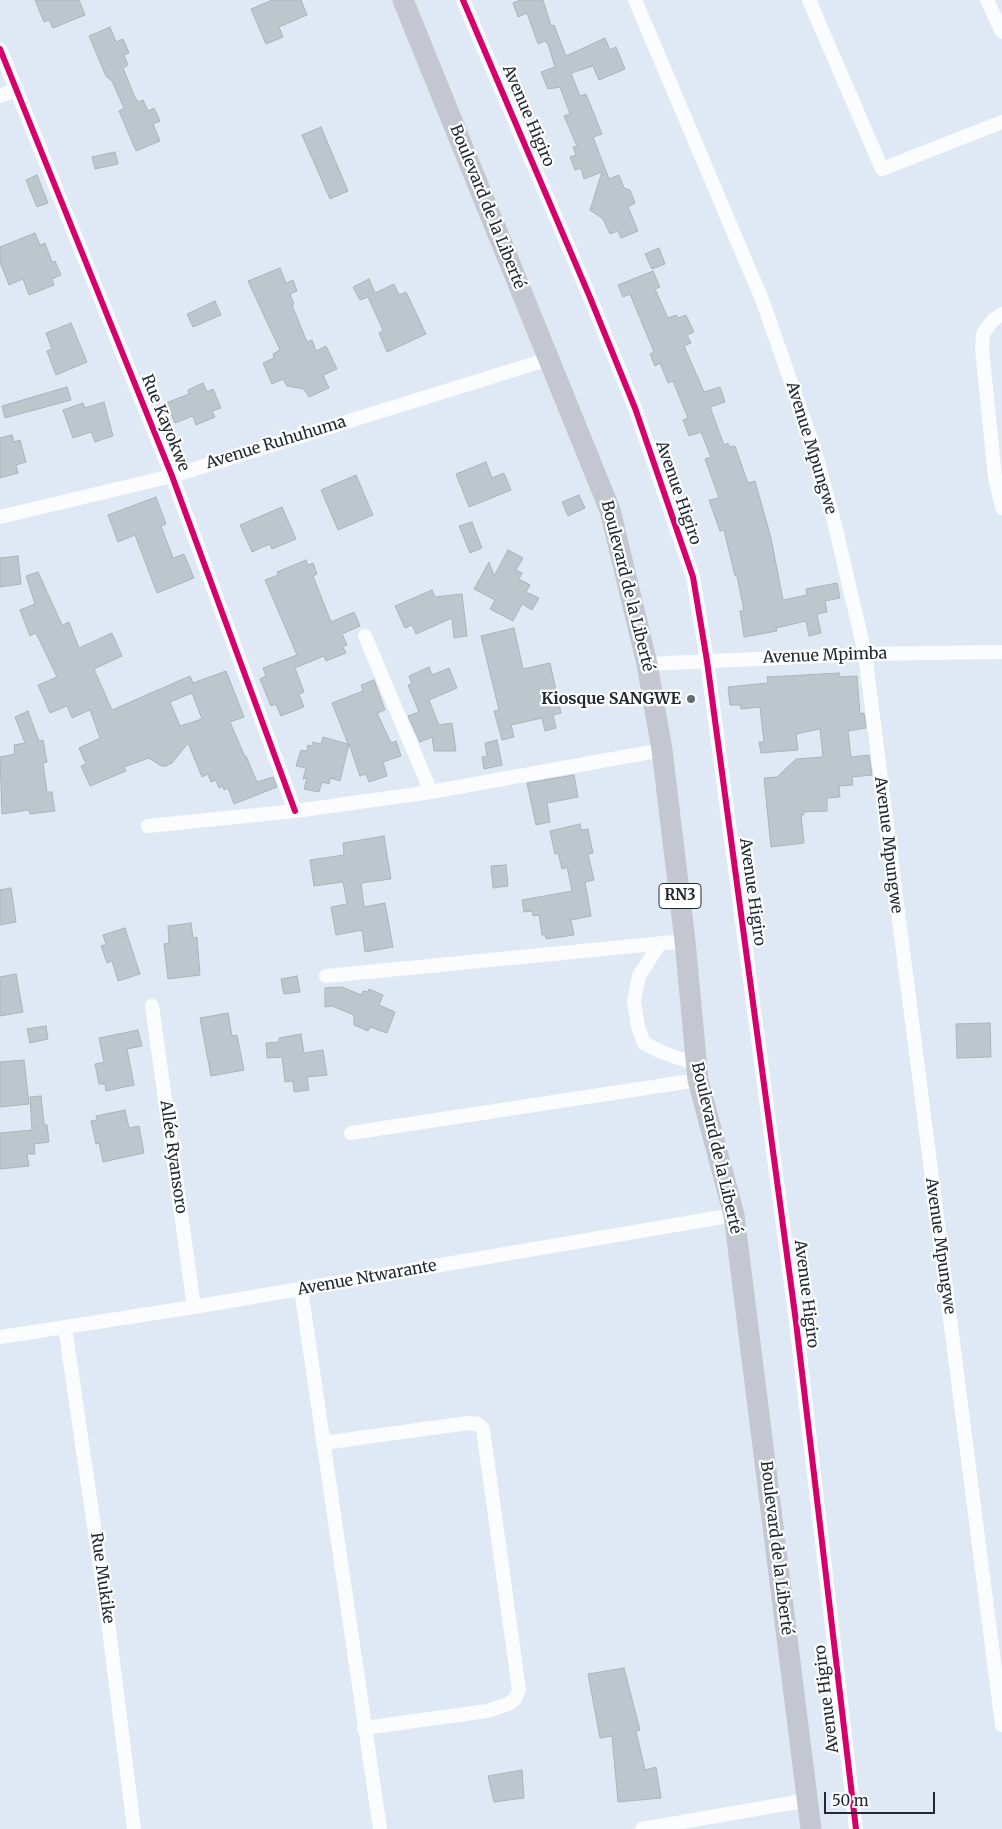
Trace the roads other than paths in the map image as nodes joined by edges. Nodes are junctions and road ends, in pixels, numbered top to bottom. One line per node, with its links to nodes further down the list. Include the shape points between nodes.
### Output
1 (403, 0): 12 (highway, Boulevard de la Liberté / RN3)
2 (463, 0): 19 (street, Avenue Higiro, via 635,408 693,577)
3 (635, 0): 18 (street, Avenue Mpungwe, via 763,302 816,457)
4 (809, 0): 10 (street, via 882,169)
5 (987, 0): 6 (street)
6 (1002, 32)
7 (0, 49): 8 (street, Rue Kayokwe)
8 (17, 89): 9 (street); 13 (street, Rue Kayokwe)
9 (0, 96)
10 (1002, 122)
11 (1002, 314): 14 (street, via 983,334 982,349)
12 (549, 359): 13 (street, Avenue Ruhuhuma); 20 (highway, Boulevard de la Liberté / RN3, via 610,510)
13 (172, 476): 15 (street, Avenue Ruhuhuma); 23 (street, Rue Kayokwe)
14 (1002, 508)
15 (0, 517)
16 (366, 636): 22 (street)
17 (1002, 652): 18 (street, Avenue Mpimba)
18 (865, 654): 19 (street, Avenue Mpimba); 37 (street, Avenue Mpungwe)
19 (707, 661): 20 (street, Avenue Mpimba); 44 (street, Avenue Higiro, via 795,1312)
20 (647, 664): 21 (highway, Boulevard de la Liberté / RN3)
21 (662, 750): 22 (street); 25 (highway, Boulevard de la Liberté / RN3)
22 (431, 792): 23 (street)
23 (295, 811): 24 (street)
24 (148, 826)
25 (685, 941): 26 (street); 29 (highway, Boulevard de la Liberté / RN3)
26 (660, 943): 27 (street); 29 (street, via 639,976 634,1000 638,1027 644,1043)
27 (326, 976)
28 (152, 1006): 33 (street, Allée Ryansoro)
29 (697, 1072): 30 (street); 31 (highway, Boulevard de la Liberté / RN3)
30 (351, 1133)
31 (734, 1215): 32 (street, Avenue Ntwarante); 39 (highway, Boulevard de la Liberté / RN3)
32 (301, 1289): 33 (street, Avenue Ntwarante); 36 (street)
33 (194, 1307): 34 (street, Avenue Ntwarante)
34 (66, 1327): 35 (street, Avenue Ntwarante); 40 (street, Rue Mukike)
35 (0, 1338)
36 (323, 1443): 38 (street); 38 (street, via 468,1423 478,1424 483,1429 519,1690 508,1704 487,1711)
37 (1002, 1725)
38 (364, 1728): 41 (street)
39 (808, 1800): 42 (street); 43 (highway, Boulevard de la Liberté / RN3)
40 (134, 1829)
41 (380, 1829)
42 (642, 1829)
43 (811, 1829)
44 (856, 1829)

